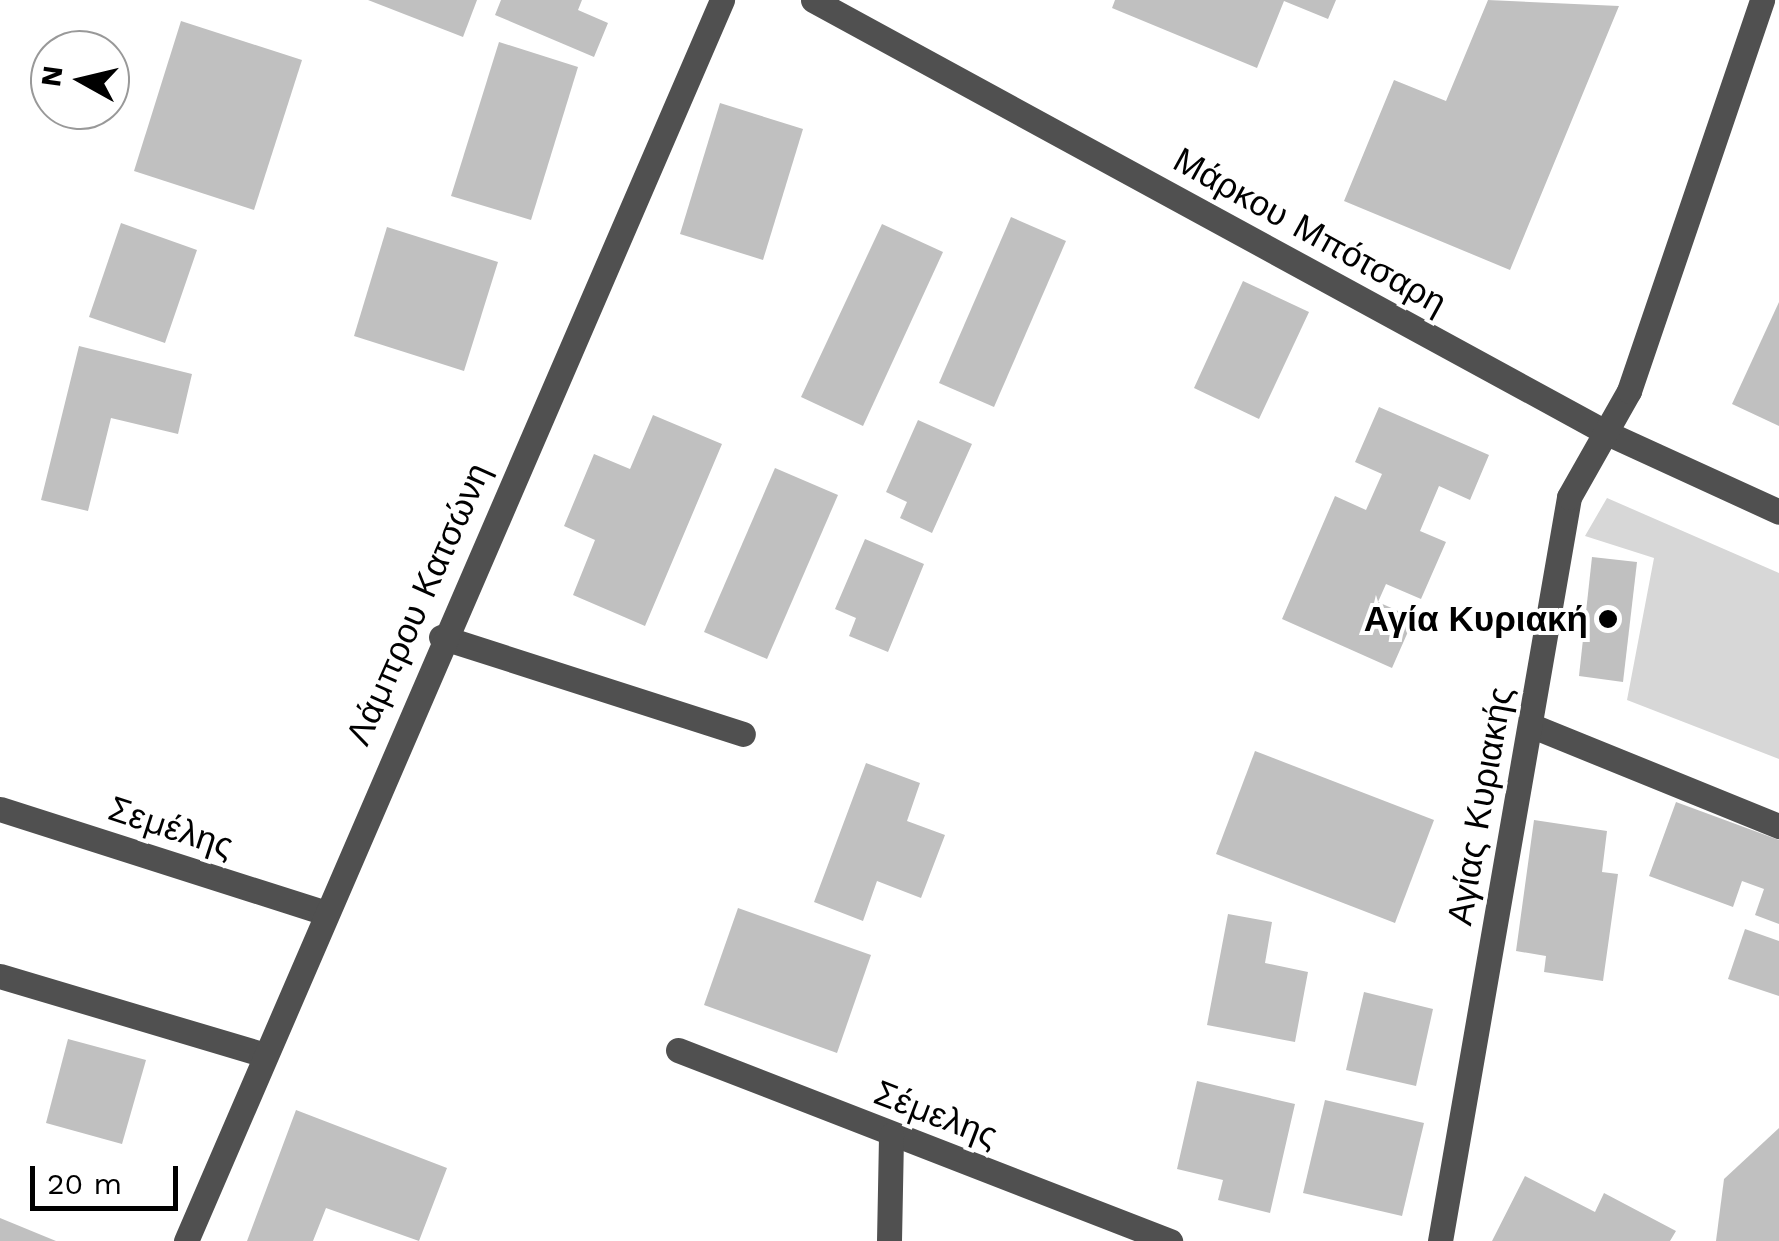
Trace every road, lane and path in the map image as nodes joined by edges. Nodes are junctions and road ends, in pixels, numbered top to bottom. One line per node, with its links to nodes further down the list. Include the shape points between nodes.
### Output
1 (722, 0): 6 (street, Λάμπρου Κατσώνη)
2 (813, 0): 4 (street, Μάρκου Μπότσαρη)
3 (1762, 0): 4 (street, Αγίας Κυριακής, via 1698,200)
4 (1610, 434): 5 (street, Μάρκου Μπότσαρη); 7 (street, Αγίας Κυριακής, via 1569,498)
5 (1779, 512)
6 (441, 637): 8 (street); 11 (street, Λάμπρου Κατσώνη)
7 (1530, 725): 10 (street); 19 (street, Αγίας Κυριακής)
8 (743, 734)
9 (0, 809): 11 (street, Σεμέλης)
10 (1779, 826)
11 (322, 912): 14 (street, Λάμπρου Κατσώνη)
12 (0, 976): 14 (street)
13 (678, 1050): 15 (street, Σέμελης)
14 (261, 1054): 16 (street, Λάμπρου Κατσώνη)
15 (890, 1135): 17 (street); 18 (street, Σέμελης)
16 (186, 1241)
17 (889, 1241)
18 (1170, 1241)
19 (1440, 1241)

